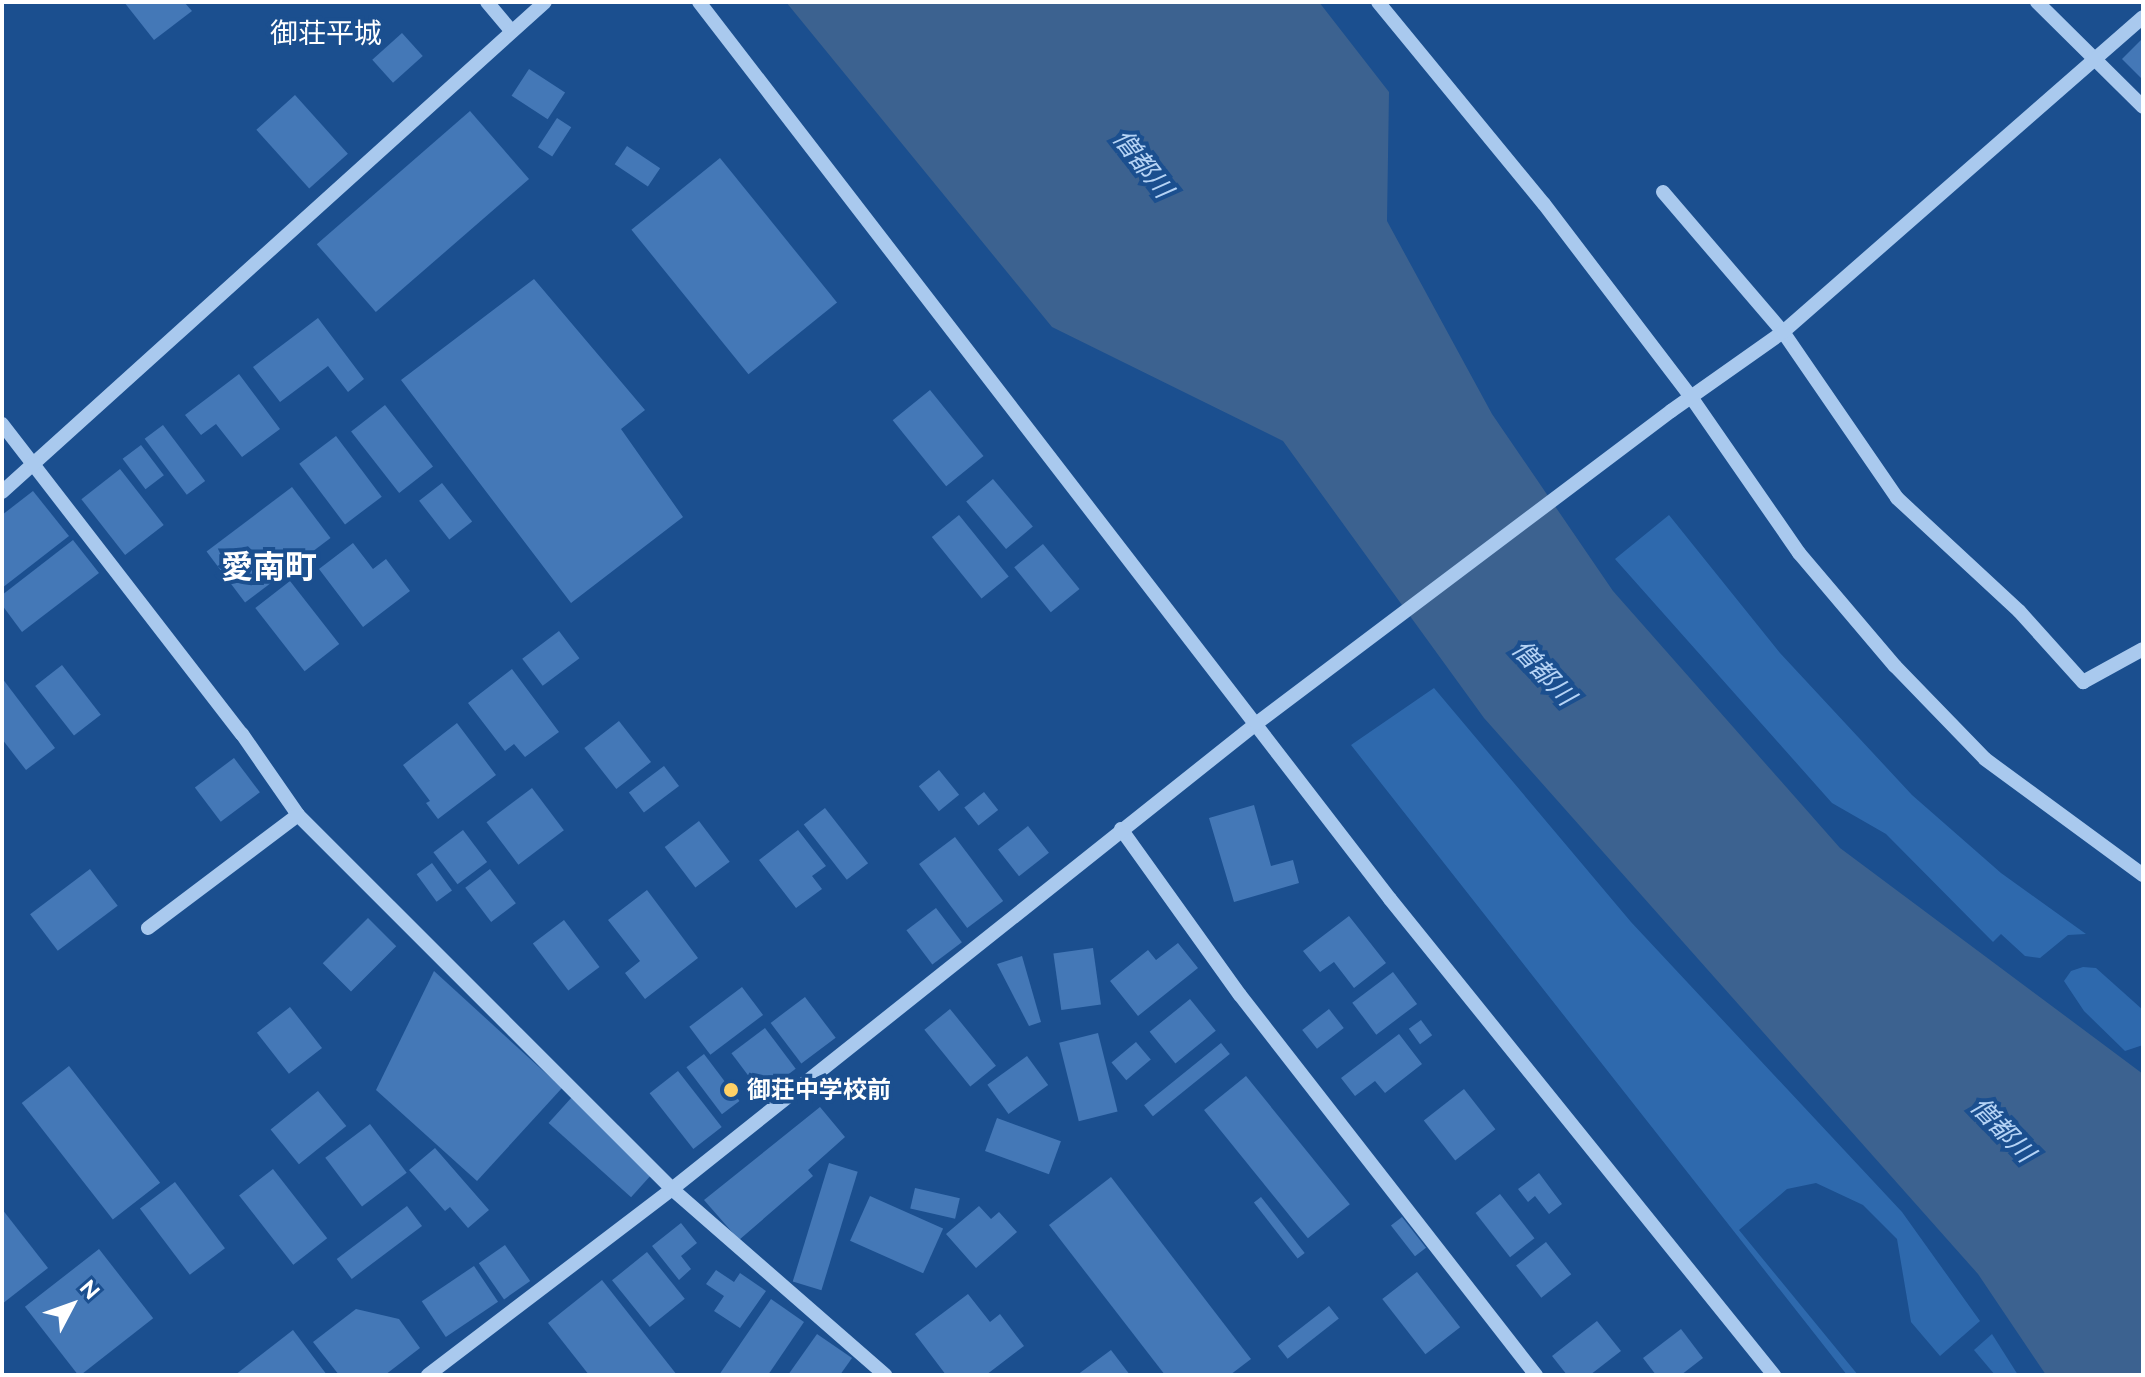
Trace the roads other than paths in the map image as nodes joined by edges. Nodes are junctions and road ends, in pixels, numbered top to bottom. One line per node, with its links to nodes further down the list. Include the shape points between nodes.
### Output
1 (487, 2): 7 (street)
2 (545, 2): 7 (street)
3 (699, 2): 17 (street)
4 (1378, 2): 12 (street, via 1544,204)
5 (2037, 2): 8 (street)
6 (2143, 17): 8 (street)
7 (511, 31): 14 (street)
8 (2094, 57): 9 (street); 11 (street)
9 (2143, 107)
10 (1663, 192): 11 (street)
11 (1783, 332): 12 (street); 16 (street, via 1897,498 2019,611 2083,682)
12 (1691, 397): 17 (street); 20 (street, via 1799,553 1895,666 1985,759)
13 (2, 424): 14 (street)
14 (33, 465): 15 (street); 18 (street, via 242,734)
15 (2, 492)
16 (2143, 649)
17 (1257, 723): 19 (street); 26 (street, via 1390,899)
18 (298, 815): 21 (street); 22 (street)
19 (1121, 829): 22 (street); 25 (street, via 1240,995)
20 (2143, 875)
21 (148, 928)
22 (672, 1189): 23 (street); 24 (street)
23 (428, 1375)
24 (885, 1375)
25 (1536, 1375)
26 (1774, 1375)

